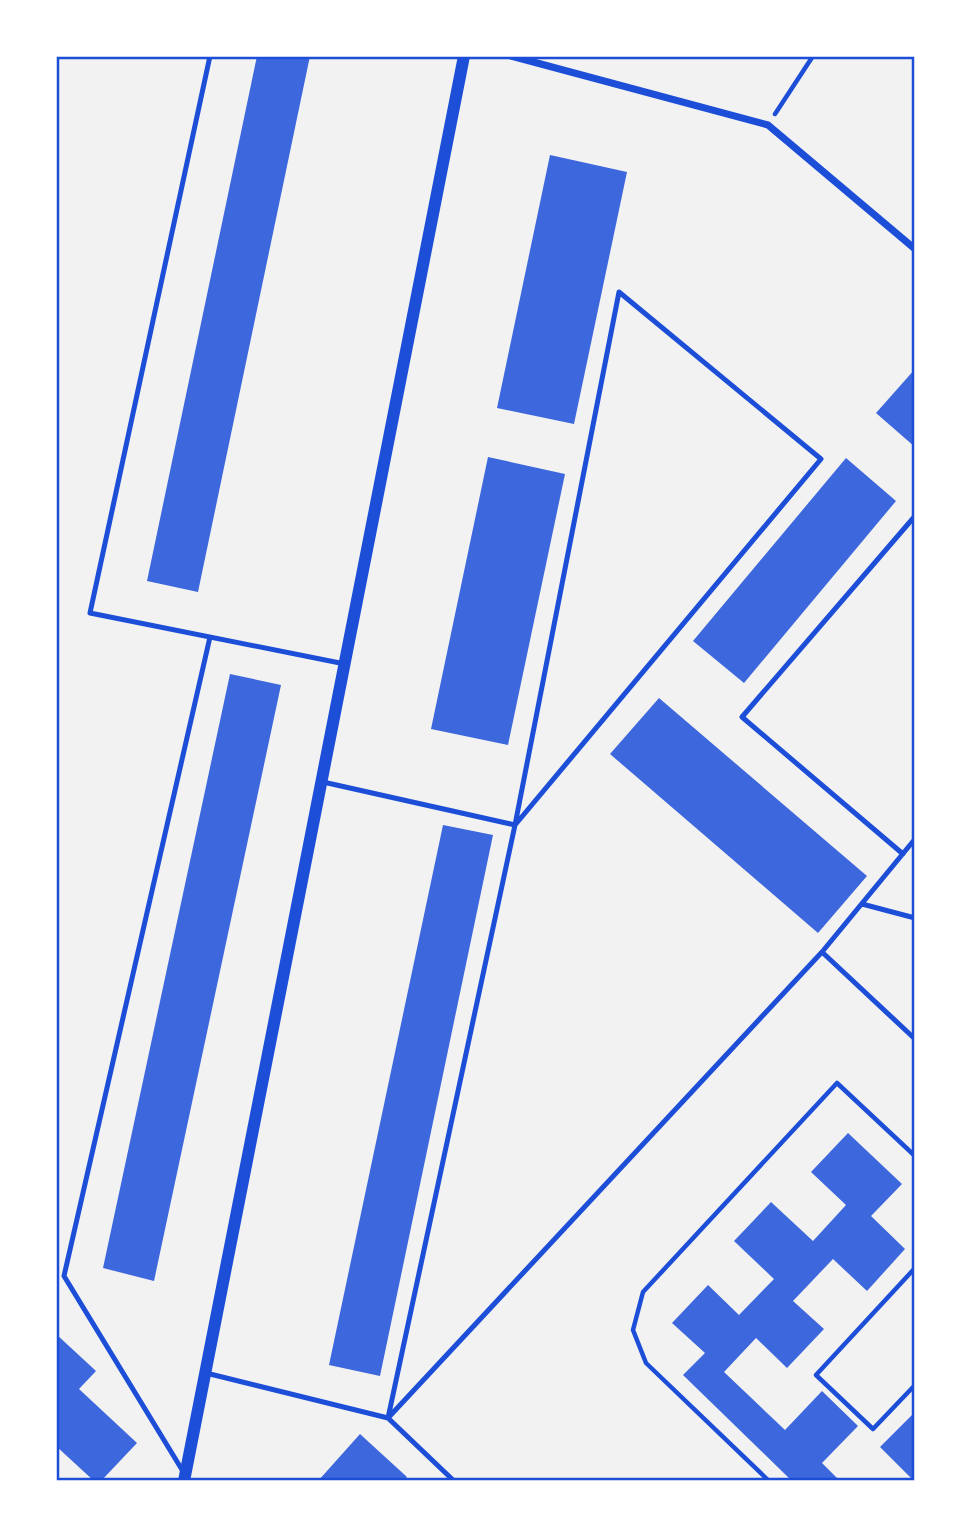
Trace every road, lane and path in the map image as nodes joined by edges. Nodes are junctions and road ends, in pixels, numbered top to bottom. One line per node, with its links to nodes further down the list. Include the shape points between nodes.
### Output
1 (210, 56): 8 (lane, via 90,613)
2 (464, 56): 9 (street)
3 (511, 56): 5 (street)
4 (813, 56): 5 (path)
5 (768, 125): 6 (street)
6 (915, 249)
7 (915, 516): 13 (lane, via 742,717)
8 (210, 637): 9 (lane); 23 (lane, via 64,1276)
9 (345, 664): 10 (street)
10 (321, 781): 11 (lane); 20 (street)
11 (515, 825): 11 (lane, via 821,459 619,292 616,305); 22 (lane)
12 (915, 839): 13 (lane)
13 (903, 854): 14 (lane)
14 (862, 904): 15 (lane); 16 (lane)
15 (915, 918)
16 (822, 953): 17 (lane); 22 (lane)
17 (915, 1039)
18 (915, 1156): 25 (path, via 837,1083 643,1292 633,1331 646,1363)
19 (915, 1268): 21 (path, via 816,1375 873,1429)
20 (206, 1373): 22 (lane); 23 (street)
21 (915, 1385)
22 (388, 1418): 24 (lane)
23 (185, 1478)
24 (454, 1481)
25 (769, 1481)

